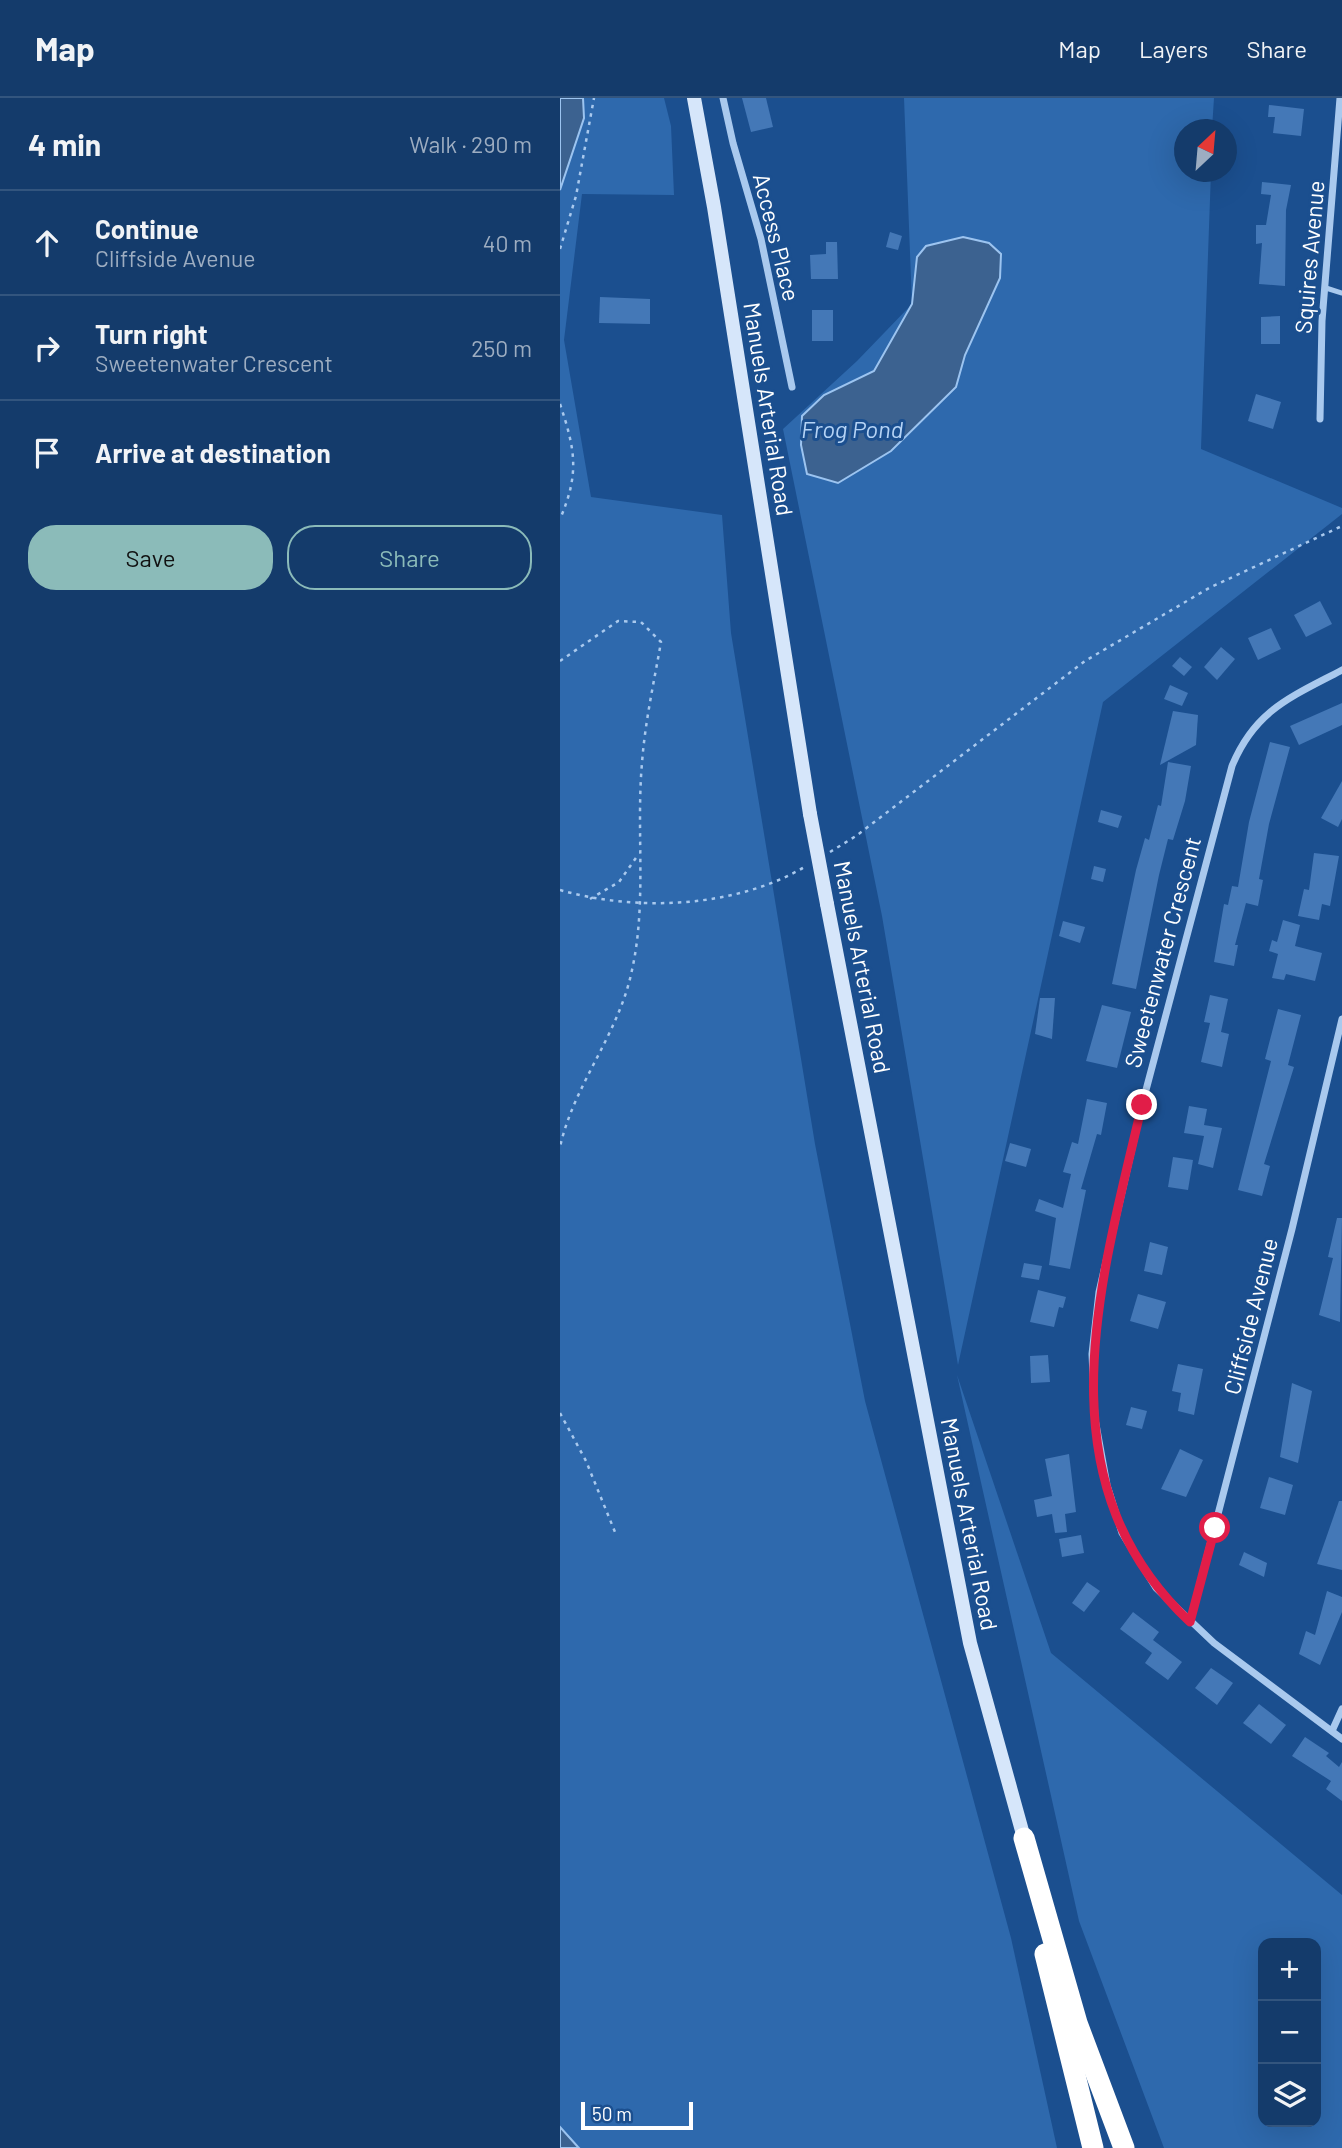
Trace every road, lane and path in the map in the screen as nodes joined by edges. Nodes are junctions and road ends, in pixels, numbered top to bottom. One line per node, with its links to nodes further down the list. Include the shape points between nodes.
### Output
1 (594, 98): 6 (path, via 576,196)
2 (694, 98): 30 (main road, Manuels Arterial Road, bridge, via 827,904 970,1643)
3 (723, 98): 9 (street, Access Place, via 761,239)
4 (1340, 98): 5 (street, Squires Avenue)
5 (1340, 132): 7 (street, Squires Avenue)
6 (560, 249)
7 (1326, 288): 8 (lane); 11 (street, Squires Avenue)
8 (1342, 293)
9 (792, 387)
10 (560, 404): 12 (path, via 575,458)
11 (1320, 419)
12 (560, 519)
13 (1342, 526): 16 (path, via 1209,589 1085,661)
14 (560, 662): 17 (path, via 618,621 641,622 661,642 642,761)
15 (1342, 670): 26 (street, Sweetenwater Crescent, via 1270,710 1247,733 1231,766 1142,1105 1099,1292 1092,1382 1111,1498 1138,1562)
16 (829, 853)
17 (639, 855): 20 (path, via 619,882); 21 (path)
18 (810, 864): 21 (path, via 790,876 732,894)
19 (560, 890): 20 (path)
20 (590, 899): 21 (path)
21 (638, 903): 23 (path, via 639,935 621,1011 567,1116)
22 (1342, 1019): 26 (street, Cliffside Avenue)
23 (560, 1147)
24 (560, 1413): 25 (path)
25 (615, 1532)
26 (1190, 1622): 28 (street, Sweetenwater Crescent)
27 (1342, 1709): 28 (street)
28 (1332, 1731): 29 (street, Sweetenwater Crescent)
29 (1342, 1738)
30 (1024, 1838): 31 (highway, via 1051,1987); 32 (highway, via 1077,2023)
31 (1093, 2148)
32 (1124, 2148)

